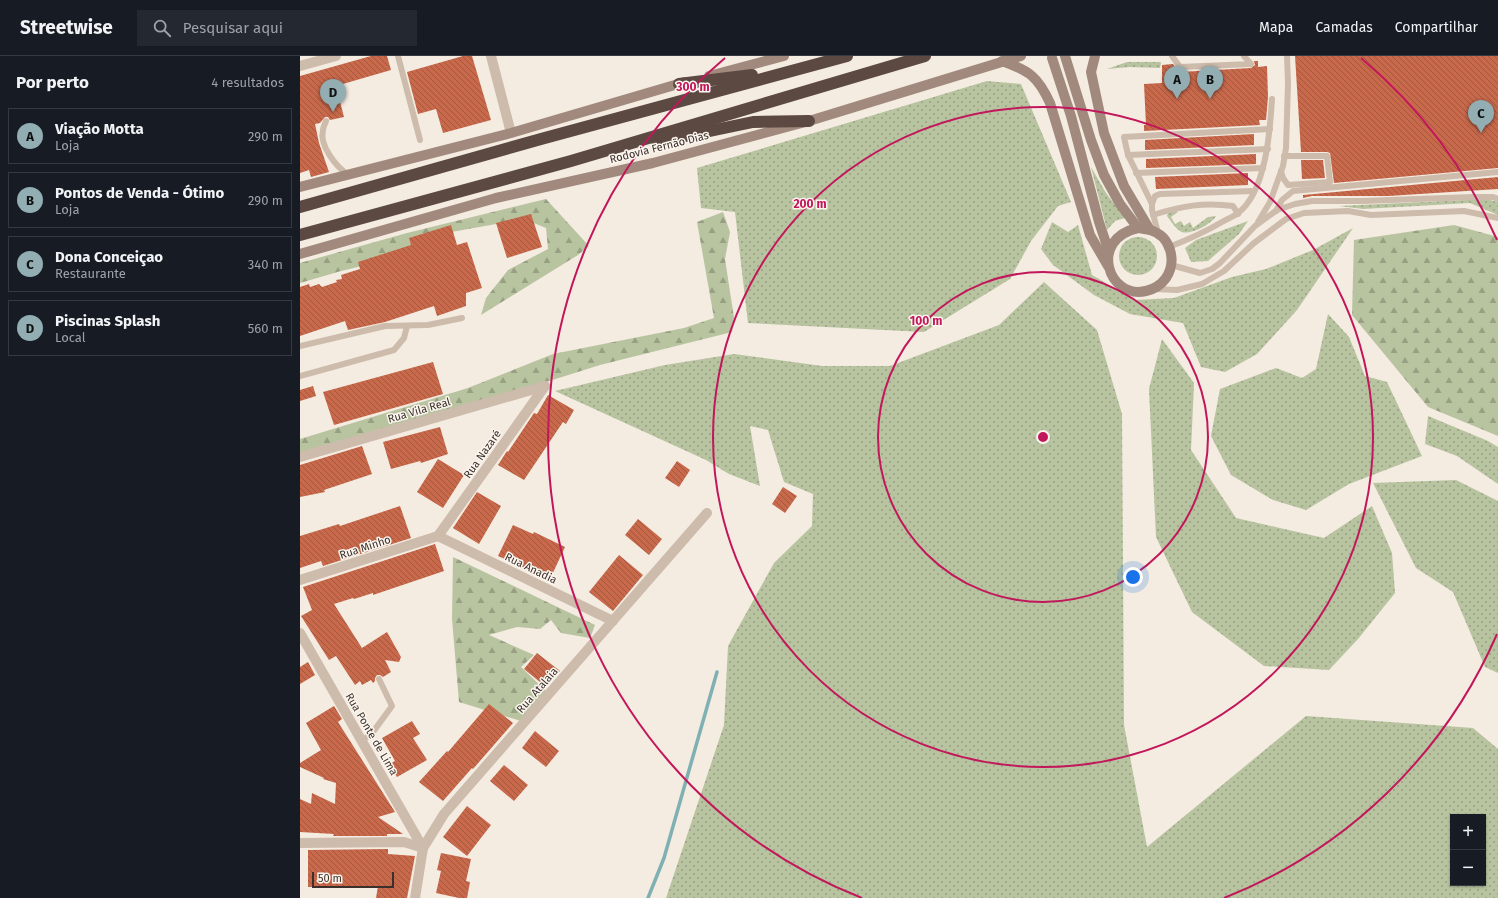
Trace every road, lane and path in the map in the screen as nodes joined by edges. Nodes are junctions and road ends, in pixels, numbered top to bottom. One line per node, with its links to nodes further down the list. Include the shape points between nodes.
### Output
1 (336, 56): 15 (street)
2 (398, 56): 23 (lane)
3 (491, 56): 22 (street)
4 (784, 56): 17 (main road)
5 (847, 56): 16 (highway)
6 (925, 56): 27 (highway, Rodovia Fernão Dias)
7 (1021, 56): 14 (main road, Rodovia Fernão Dias)
8 (1065, 56): 43 (main road, via 1104,175 1120,204)
9 (1094, 56): 44 (main road, via 1091,72 1104,133 1124,186)
10 (1172, 56): 11 (lane, via 1180,67 1251,64)
11 (1244, 56)
12 (1286, 56): 26 (lane, via 1288,83)
13 (1052, 58): 47 (main road)
14 (1002, 61): 20 (main road, Rodovia Fernão Dias); 50 (main road, via 1031,75 1044,91 1050,103 1090,235)
15 (300, 66)
16 (792, 71): 17 (highway); 37 (highway)
17 (680, 84): 22 (main road)
18 (1272, 99): 21 (lane)
19 (326, 121): 32 (lane, via 322,131 325,147 338,168)
20 (809, 121): 27 (highway, via 753,122); 48 (main road, Rodovia Fernão Dias, via 653,163 496,198)
21 (1270, 130): 24 (lane); 25 (lane, via 1124,138)
22 (510, 134): 32 (main road)
23 (420, 140)
24 (1268, 149): 25 (lane); 28 (lane)
25 (1128, 155): 31 (lane)
26 (1284, 156): 29 (lane); 29 (lane, via 1327,156 1330,182 1288,185)
27 (566, 162): 45 (highway, Rodovia Fernão Dias)
28 (1263, 168): 31 (lane); 34 (lane)
29 (1281, 171): 42 (lane, via 1270,202)
30 (1498, 172): 38 (lane, via 1293,191 1282,200)
31 (1136, 173): 36 (lane)
32 (348, 175): 33 (main road)
33 (300, 187)
34 (1254, 191): 36 (lane, via 1160,194); 39 (lane, via 1249,203)
35 (1498, 199): 38 (lane, via 1473,197 1312,201)
36 (1152, 204): 40 (lane)
37 (300, 208)
38 (1276, 211): 42 (lane)
39 (1238, 214): 40 (lane, via 1234,206 1215,203 1174,208); 46 (lane, via 1197,236)
40 (1153, 215): 44 (lane)
41 (1498, 218): 51 (lane, via 1464,211 1371,215 1348,211 1304,213 1286,219 1254,243 1224,271 1202,284 1177,290)
42 (1255, 226): 49 (lane, via 1212,269 1200,273)
43 (1138, 228): 44 (main road); 47 (main road, via 1128,230 1120,236)
44 (1154, 232): 46 (main road)
45 (300, 235)
46 (1169, 247): 49 (main road)
47 (1109, 252): 50 (main road)
48 (300, 254)
49 (1171, 265): 51 (main road, via 1165,279)
50 (1110, 270): 51 (main road, via 1122,286 1132,291 1143,292)
51 (1153, 289)
52 (462, 318): 53 (lane, via 428,325)
53 (407, 326): 54 (lane, via 385,326); 55 (lane, via 404,338 394,350)
54 (300, 346)
55 (300, 376)
56 (545, 386): 57 (street, Rua Vila Real); 59 (street, Rua Nazaré)
57 (300, 457)
58 (707, 513): 61 (street, Rua Atalaia)
59 (438, 536): 60 (street, Rua Minho); 61 (street, Rua Anadia)
60 (300, 580)
61 (613, 621): 66 (street, Rua Atalaia, via 444,814)
62 (300, 633): 64 (street, Rua Ponte de Lima)
63 (379, 679): 64 (lane, via 392,706 373,732)
64 (362, 741): 66 (street, Rua Ponte de Lima)
65 (300, 843): 66 (street, via 404,842)
66 (423, 848): 67 (street, Rua Atalaia)
67 (415, 898)

